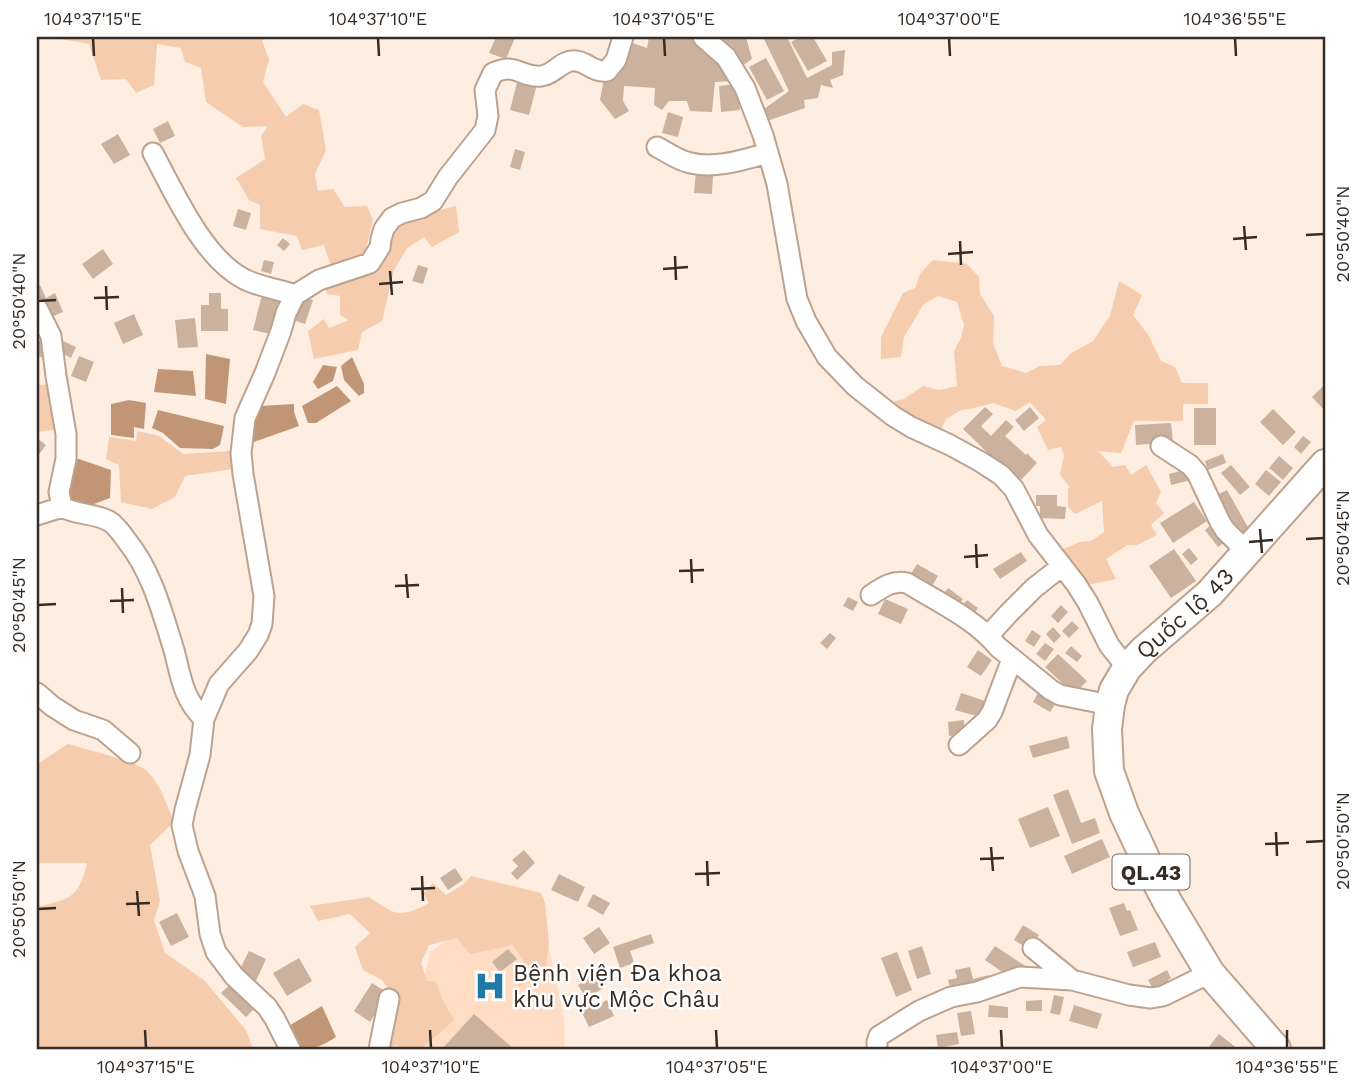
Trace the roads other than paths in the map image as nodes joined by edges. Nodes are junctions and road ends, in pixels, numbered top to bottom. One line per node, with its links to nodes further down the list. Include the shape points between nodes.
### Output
1 (623, 37): 6 (street, via 607,71 578,61 565,62 546,76 511,68 493,73 485,90 485,130 433,201 392,218 370,263 319,280)
2 (703, 37): 5 (street, via 726,57 746,88)
3 (657, 147): 5 (street, via 683,161 710,165)
4 (153, 153): 6 (street, via 189,218 222,264 248,281)
5 (768, 153): 14 (street, via 778,184 797,299 827,357 874,402 1001,475)
6 (295, 295): 21 (street, via 245,418 241,453 264,596 262,624 248,651 219,684)
7 (37, 308): 8 (street)
8 (44, 335): 11 (street, via 66,434 59,492)
9 (1161, 446): 13 (street, via 1197,473 1225,530)
10 (1325, 464): 13 (highway, Quốc lộ 43 / QL.43)
11 (62, 507): 12 (street); 21 (street, via 108,520 136,552 150,579 187,696)
12 (37, 515)
13 (1246, 551): 18 (highway, Quốc lộ 43 / QL.43, via 1210,593)
14 (1062, 566): 16 (street); 18 (street)
15 (871, 595): 16 (street, via 887,585 907,583)
16 (988, 636): 17 (street)
17 (1012, 659): 20 (street, via 1060,695); 22 (street, via 987,720)
18 (1127, 667): 20 (highway, QL.43)
19 (37, 693): 23 (street, via 74,720 103,730)
20 (1110, 705): 25 (highway, QL.43, via 1109,771 1124,813 1156,882)
21 (204, 719): 28 (street, via 182,825 184,835 205,896 216,952 267,1007)
22 (959, 745)
23 (130, 753)
24 (1033, 948): 26 (street)
25 (1210, 973): 26 (street, via 1151,998); 31 (highway, QL.43)
26 (1072, 980): 30 (street, via 1020,978 951,997 879,1037)
27 (388, 999): 29 (street)
28 (290, 1049)
29 (379, 1049)
30 (877, 1049)
31 (1276, 1049)

